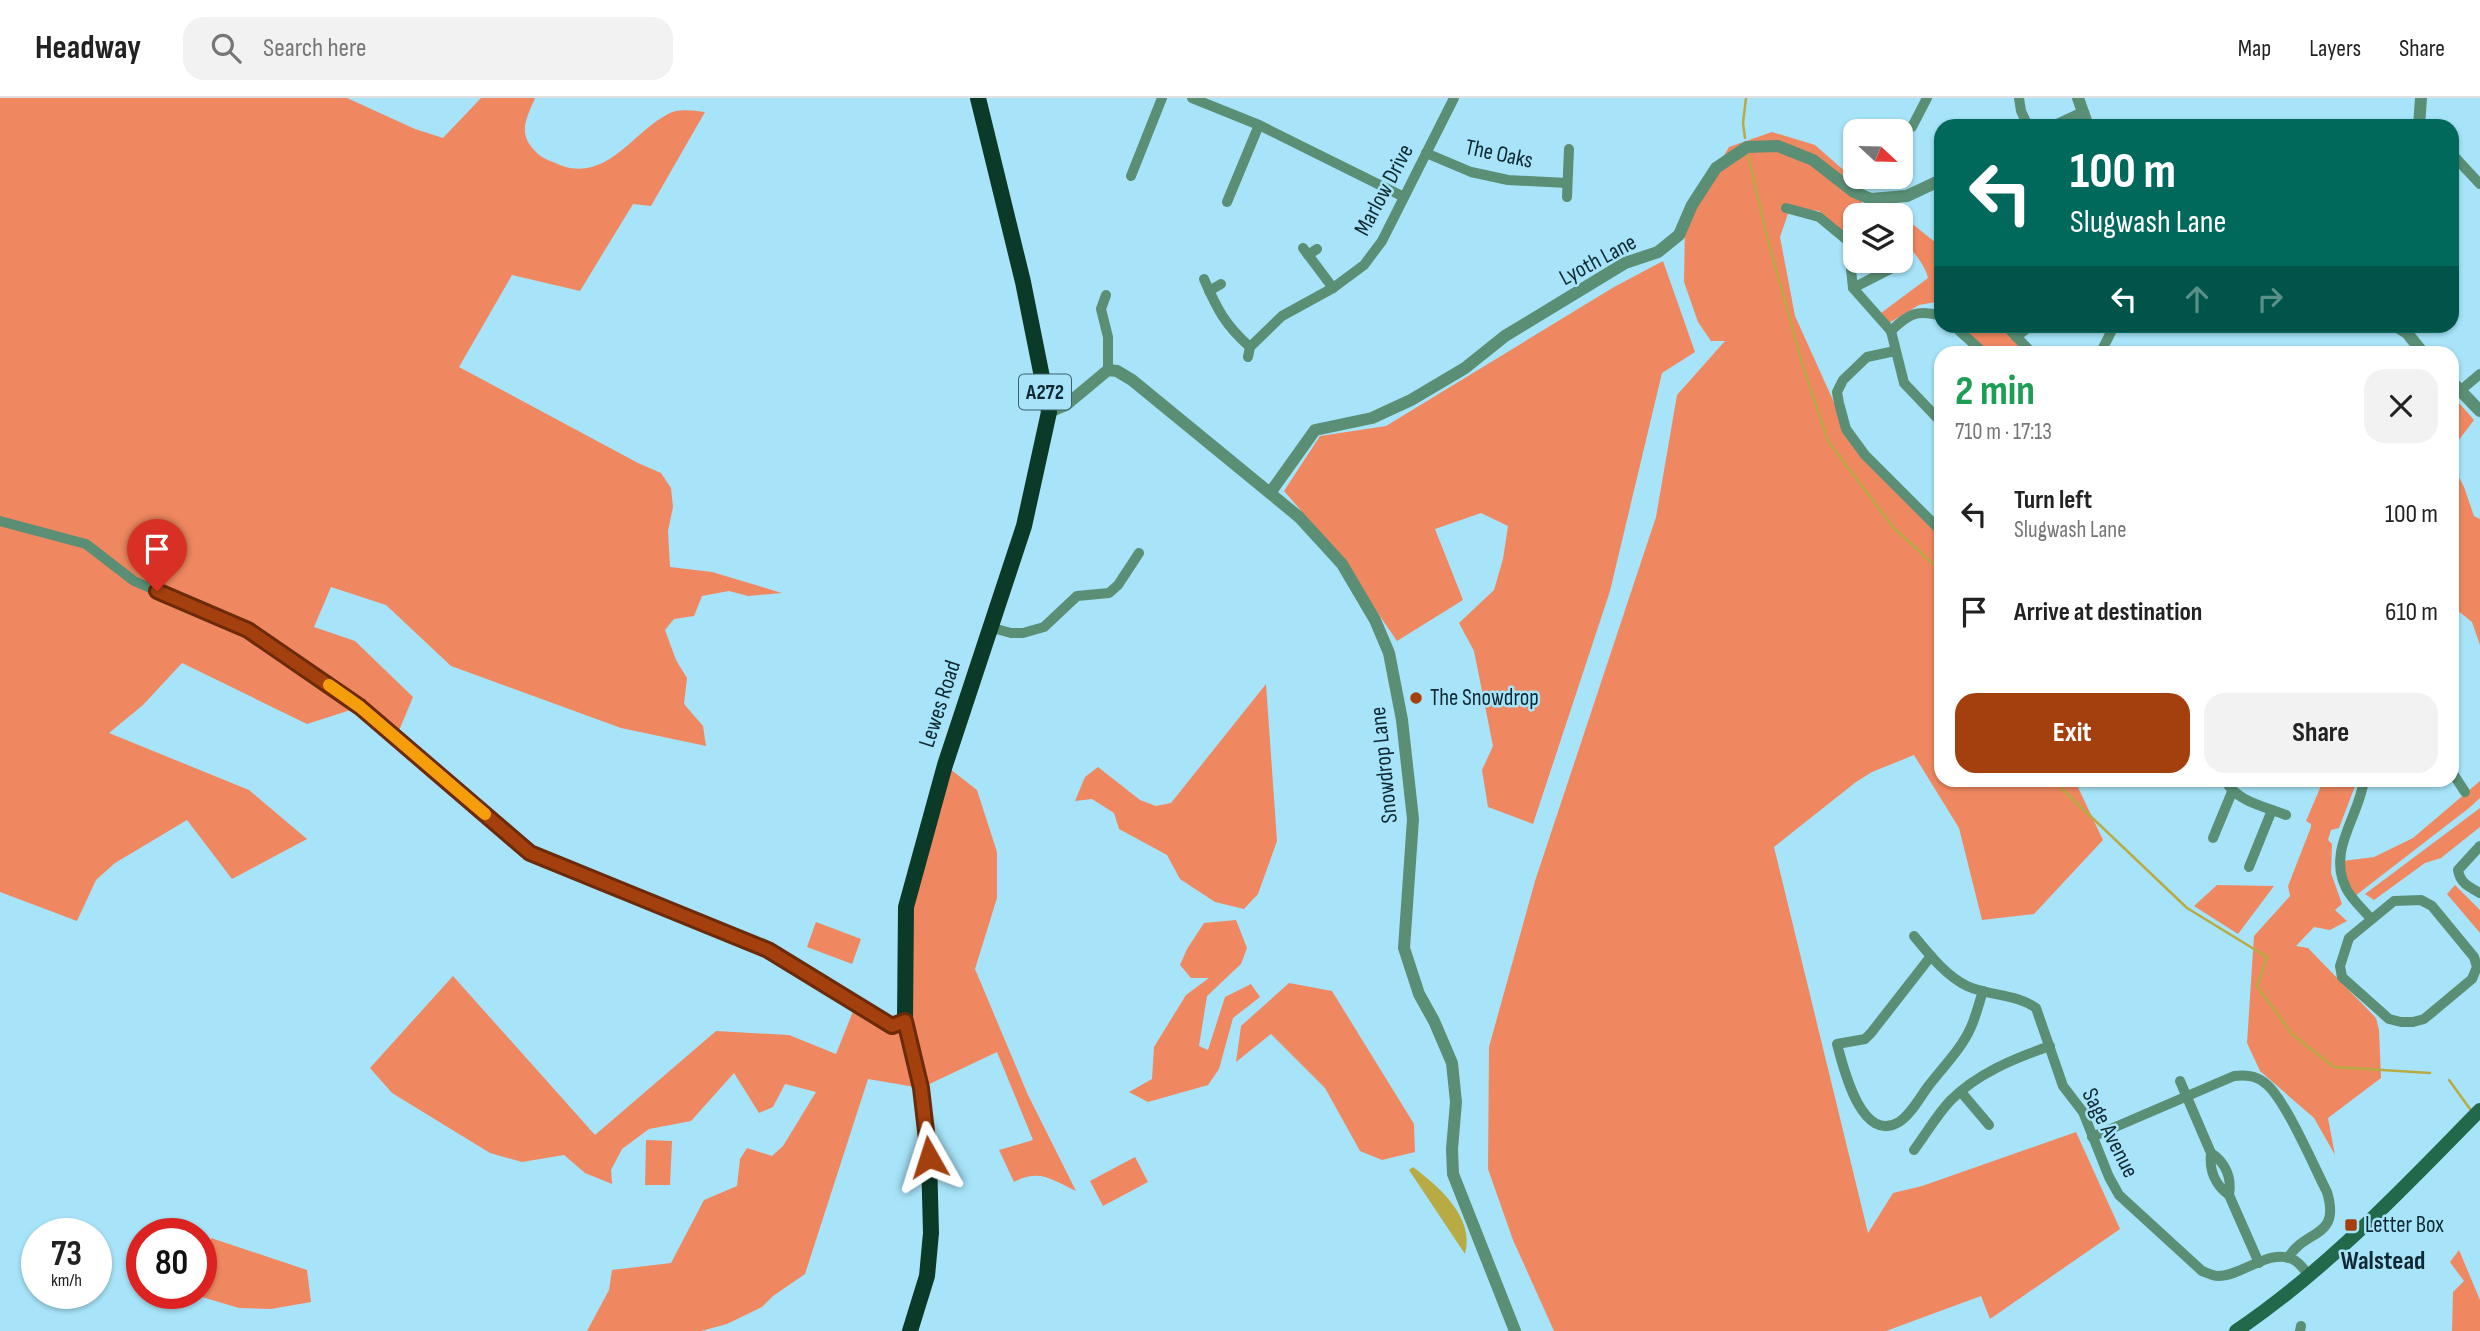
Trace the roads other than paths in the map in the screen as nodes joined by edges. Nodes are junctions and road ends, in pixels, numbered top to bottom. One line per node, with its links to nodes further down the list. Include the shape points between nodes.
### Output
1 (978, 98): 49 (highway, Lewes Road / A272)
2 (1162, 98): 19 (street, via 1132,161)
3 (1192, 98): 14 (street)
4 (1454, 98): 17 (street, Marlow Drive)
5 (1927, 98): 15 (street)
6 (2020, 98): 10 (street)
7 (2078, 98): 9 (street)
8 (2421, 98): 13 (street)
9 (2083, 113): 11 (street); 12 (street)
10 (2025, 119)
11 (2070, 119)
12 (2085, 119)
13 (2420, 119)
14 (1259, 125): 23 (street); 25 (street)
15 (1913, 130)
16 (1569, 149): 20 (street, The Oaks)
17 (1426, 153): 20 (street, The Oaks, via 1471,172 1508,180); 23 (street, Marlow Drive)
18 (2459, 162): 22 (street)
19 (1131, 176)
20 (1567, 183): 24 (street, The Oaks)
21 (1934, 183): 51 (street, Lyoth Lane, via 1907,196 1871,199 1854,192 1813,160 1778,146 1747,147 1716,168 1679,235 1658,252 1625,263 1411,400 1372,418 1315,430)
22 (2480, 184)
23 (1404, 197): 31 (street, Marlow Drive, via 1364,265)
24 (1567, 197)
25 (1227, 202)
26 (1786, 208): 32 (street, via 1819,217 1848,241)
27 (1309, 251): 31 (street)
28 (1882, 273): 32 (street)
29 (1204, 279): 33 (street, Marlow Drive)
30 (1221, 284): 33 (street)
31 (1333, 288): 33 (street, Marlow Drive, via 1282,316 1249,352 1226,324)
32 (1853, 288): 36 (street)
33 (1209, 291)
34 (1106, 295): 44 (street, via 1101,309 1108,337)
35 (1934, 314): 36 (street, via 1924,311 1903,318)
36 (1891, 331): 43 (street)
37 (1962, 333): 41 (street)
38 (2012, 333): 40 (street)
39 (2021, 333): 40 (street)
40 (2016, 337): 42 (street)
41 (1976, 346)
42 (2025, 346)
43 (1895, 351): 50 (street, via 1904,383); 53 (street, via 1867,357 1843,380 1837,392 1839,403 1846,429 1865,455)
44 (1108, 370): 49 (street, via 1066,405); 51 (street, Snowdrop Lane, via 1132,380)
45 (2480, 374): 46 (street)
46 (2459, 384)
47 (2459, 389): 48 (street)
48 (2480, 411)
49 (1049, 412): 55 (highway, Lewes Road / A272, via 1024,526)
50 (1934, 415)
51 (1270, 493): 85 (street, Snowdrop Lane, via 1300,517 1342,564 1390,653 1413,819 1404,948 1419,994 1452,1063 1456,1102 1453,1174)
52 (0, 522): 71 (street, via 86,544 134,581 248,630 360,707 530,853 768,950 892,1026)
53 (1934, 524)
54 (1139, 554): 55 (street, via 1109,593 1077,596 1044,627 1030,633)
55 (989, 627): 71 (highway, Lewes Road / A272, via 906,907)
56 (2459, 783): 60 (street)
57 (2229, 787): 59 (street)
58 (2362, 787): 67 (street, via 2340,852 2340,872 2347,890)
59 (2232, 792): 61 (street); 63 (street)
60 (2465, 792)
61 (2272, 810): 62 (street); 65 (street)
62 (2286, 815)
63 (2213, 838)
64 (2480, 846): 66 (street, via 2458,870 2464,883)
65 (2249, 867)
66 (2480, 893)
67 (2371, 919): 67 (street, via 2349,938 2340,966 2342,977 2389,1019 2424,1019 2472,979 2477,967 2474,957 2432,906 2421,900 2394,901)
68 (1914, 936): 69 (street, Sage Avenue)
69 (1931, 956): 70 (street, Sage Avenue, via 1951,976); 70 (street, via 1865,1039 1838,1044 1858,1105 1877,1123 1900,1122 1962,1043)
70 (1983, 991): 72 (street, Sage Avenue, via 2036,1009)
71 (905, 1021): 84 (highway, Lewes Road / A272, via 921,1088 931,1233 927,1276)
72 (2050, 1046): 74 (street, via 2000,1066); 78 (street, Sage Avenue, via 2063,1086 2082,1112)
73 (2180, 1081): 75 (street)
74 (1961, 1092): 77 (street); 79 (street)
75 (2187, 1096): 78 (street); 80 (street, via 2234,1076 2250,1075 2279,1099 2331,1208 2324,1228); 81 (street, via 2211,1153 2209,1166 2220,1189 2229,1195)
76 (2480, 1110): 82 (main road)
77 (1989, 1125)
78 (2092, 1137): 81 (street, Sage Avenue, via 2119,1195 2202,1271 2217,1277)
79 (1914, 1150)
80 (2288, 1258): 81 (street, Sage Avenue); 82 (street)
81 (2259, 1263)
82 (2310, 1276): 83 (main road)
83 (2246, 1329)
84 (910, 1331)
85 (1515, 1331)

